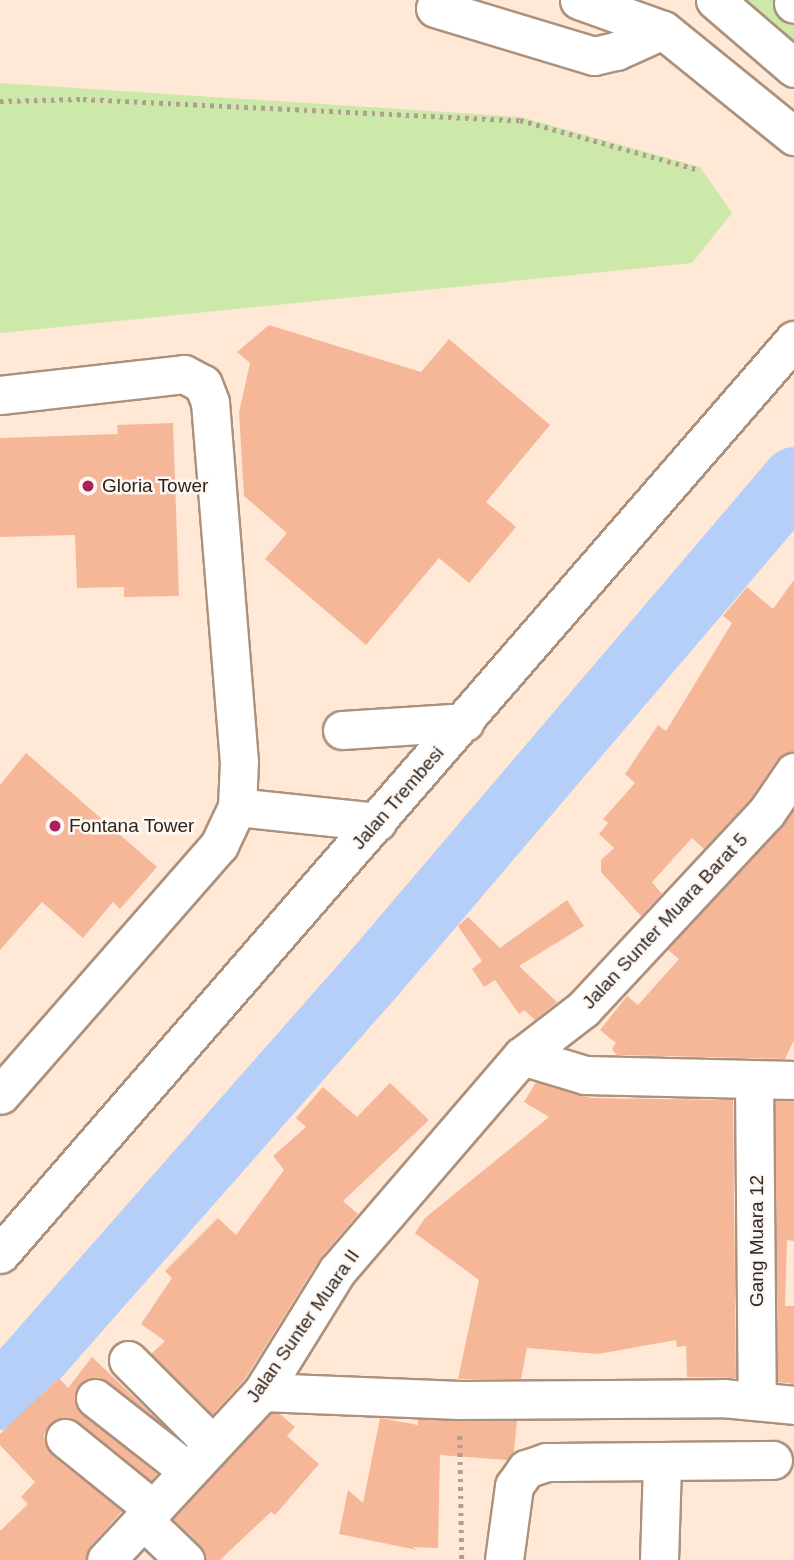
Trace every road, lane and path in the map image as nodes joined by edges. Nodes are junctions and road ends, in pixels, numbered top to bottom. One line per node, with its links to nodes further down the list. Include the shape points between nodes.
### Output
1 (579, 0): 4 (street)
2 (715, 0): 5 (street)
3 (435, 8): 4 (street, via 594,56 616,51)
4 (657, 15): 7 (street)
5 (794, 68)
6 (0, 101): 8 (path, via 83,99 520,120)
7 (794, 136)
8 (696, 169)
9 (794, 340): 11 (street, Jalan Trembesi)
10 (0, 395): 14 (street, via 184,374 203,384 210,402 234,692)
11 (465, 722): 12 (street); 15 (street, Jalan Trembesi)
12 (342, 730)
13 (794, 772): 16 (street, Jalan Sunter Muara Barat 5, via 766,813 583,1009)
14 (237, 807): 15 (street); 19 (street, via 219,845)
15 (377, 822): 20 (street, Jalan Trembesi)
16 (522, 1056): 17 (street, via 585,1076); 22 (street, Jalan Sunter Muara II, via 337,1271)
17 (754, 1080): 18 (street); 25 (street, Gang Muara 12)
18 (794, 1080)
19 (0, 1095)
20 (0, 1254)
21 (128, 1360): 28 (street)
22 (262, 1392): 24 (street); 28 (street, Jalan Sunter Muara II)
23 (95, 1398): 31 (street)
24 (460, 1400): 25 (street); 35 (path)
25 (757, 1401): 26 (street)
26 (794, 1405)
27 (65, 1438): 32 (street)
28 (212, 1444): 31 (street, Jalan Sunter Muara II)
29 (773, 1460): 30 (street)
30 (662, 1464): 36 (street, via 546,1462 526,1469 514,1486); 37 (street)
31 (188, 1471): 32 (street, Jalan Sunter Muara II)
32 (149, 1516): 33 (street, Jalan Sunter Muara II); 34 (street)
33 (106, 1560)
34 (185, 1560)
35 (462, 1560)
36 (504, 1560)
37 (659, 1560)

